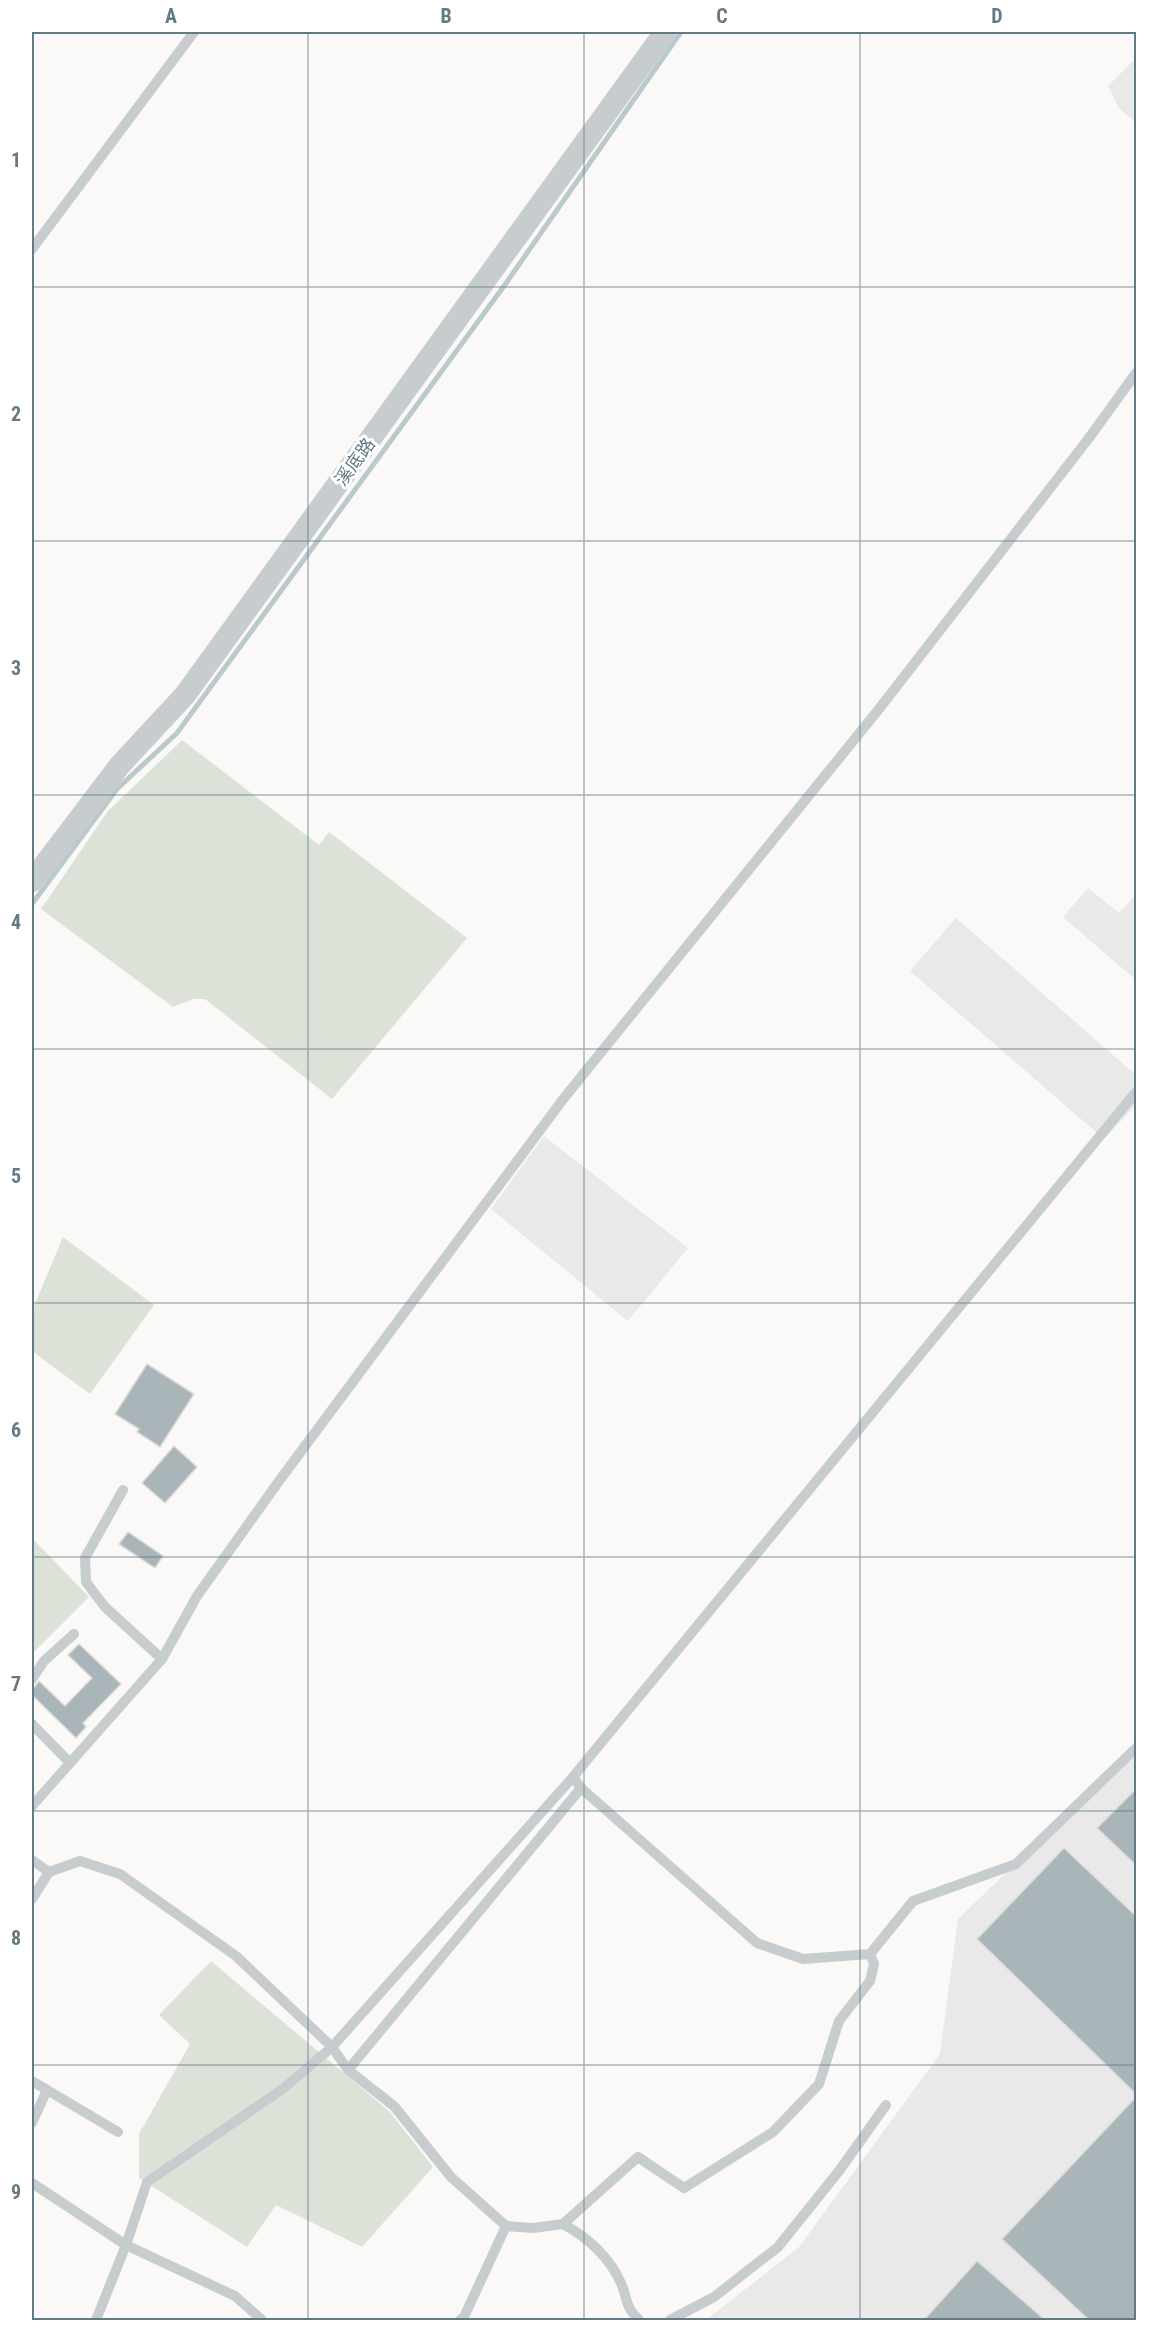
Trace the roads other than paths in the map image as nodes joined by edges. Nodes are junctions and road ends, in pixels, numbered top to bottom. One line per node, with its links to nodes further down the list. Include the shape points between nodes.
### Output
1 (194, 32): 3 (lane)
2 (665, 32): 5 (street, 溪底路, via 185,695 120,765)
3 (32, 249)
4 (1137, 373): 9 (lane, via 879,710 564,1098 279,1481 204,1586)
5 (32, 881)
6 (1137, 1092): 14 (lane)
7 (123, 1490): 9 (lane, via 85,1558 86,1582 105,1607)
8 (74, 1634): 10 (lane, via 44,1660)
9 (162, 1659): 13 (lane)
10 (32, 1679)
11 (32, 1724): 13 (lane)
12 (1137, 1748): 20 (lane, via 1016,1864 913,1901)
13 (69, 1763): 16 (lane)
14 (573, 1777): 15 (lane); 21 (lane)
15 (581, 1788): 20 (lane, via 757,1943 803,1959); 22 (lane)
16 (32, 1806)
17 (32, 1860): 18 (lane)
18 (49, 1872): 19 (lane); 21 (lane, via 80,1861 120,1874 236,1956)
19 (32, 1899)
20 (870, 1954): 29 (lane, via 874,1964 870,1981 838,2021 819,2084 773,2132 684,2188 638,2157)
21 (332, 2047): 22 (lane); 31 (lane, via 284,2088 147,2182)
22 (348, 2070): 30 (lane, via 394,2106 451,2177)
23 (32, 2081): 24 (lane)
24 (47, 2090): 26 (lane); 27 (lane)
25 (886, 2105): 36 (lane, via 778,2247 714,2297)
26 (32, 2123)
27 (118, 2132)
28 (32, 2183): 31 (lane)
29 (562, 2224): 30 (lane); 35 (lane, via 581,2233 604,2257 620,2283 629,2311)
30 (506, 2226): 34 (lane)
31 (126, 2245): 32 (lane); 33 (lane, via 235,2296)
32 (96, 2320)
33 (262, 2320)
34 (460, 2320)
35 (639, 2320)
36 (670, 2320)

